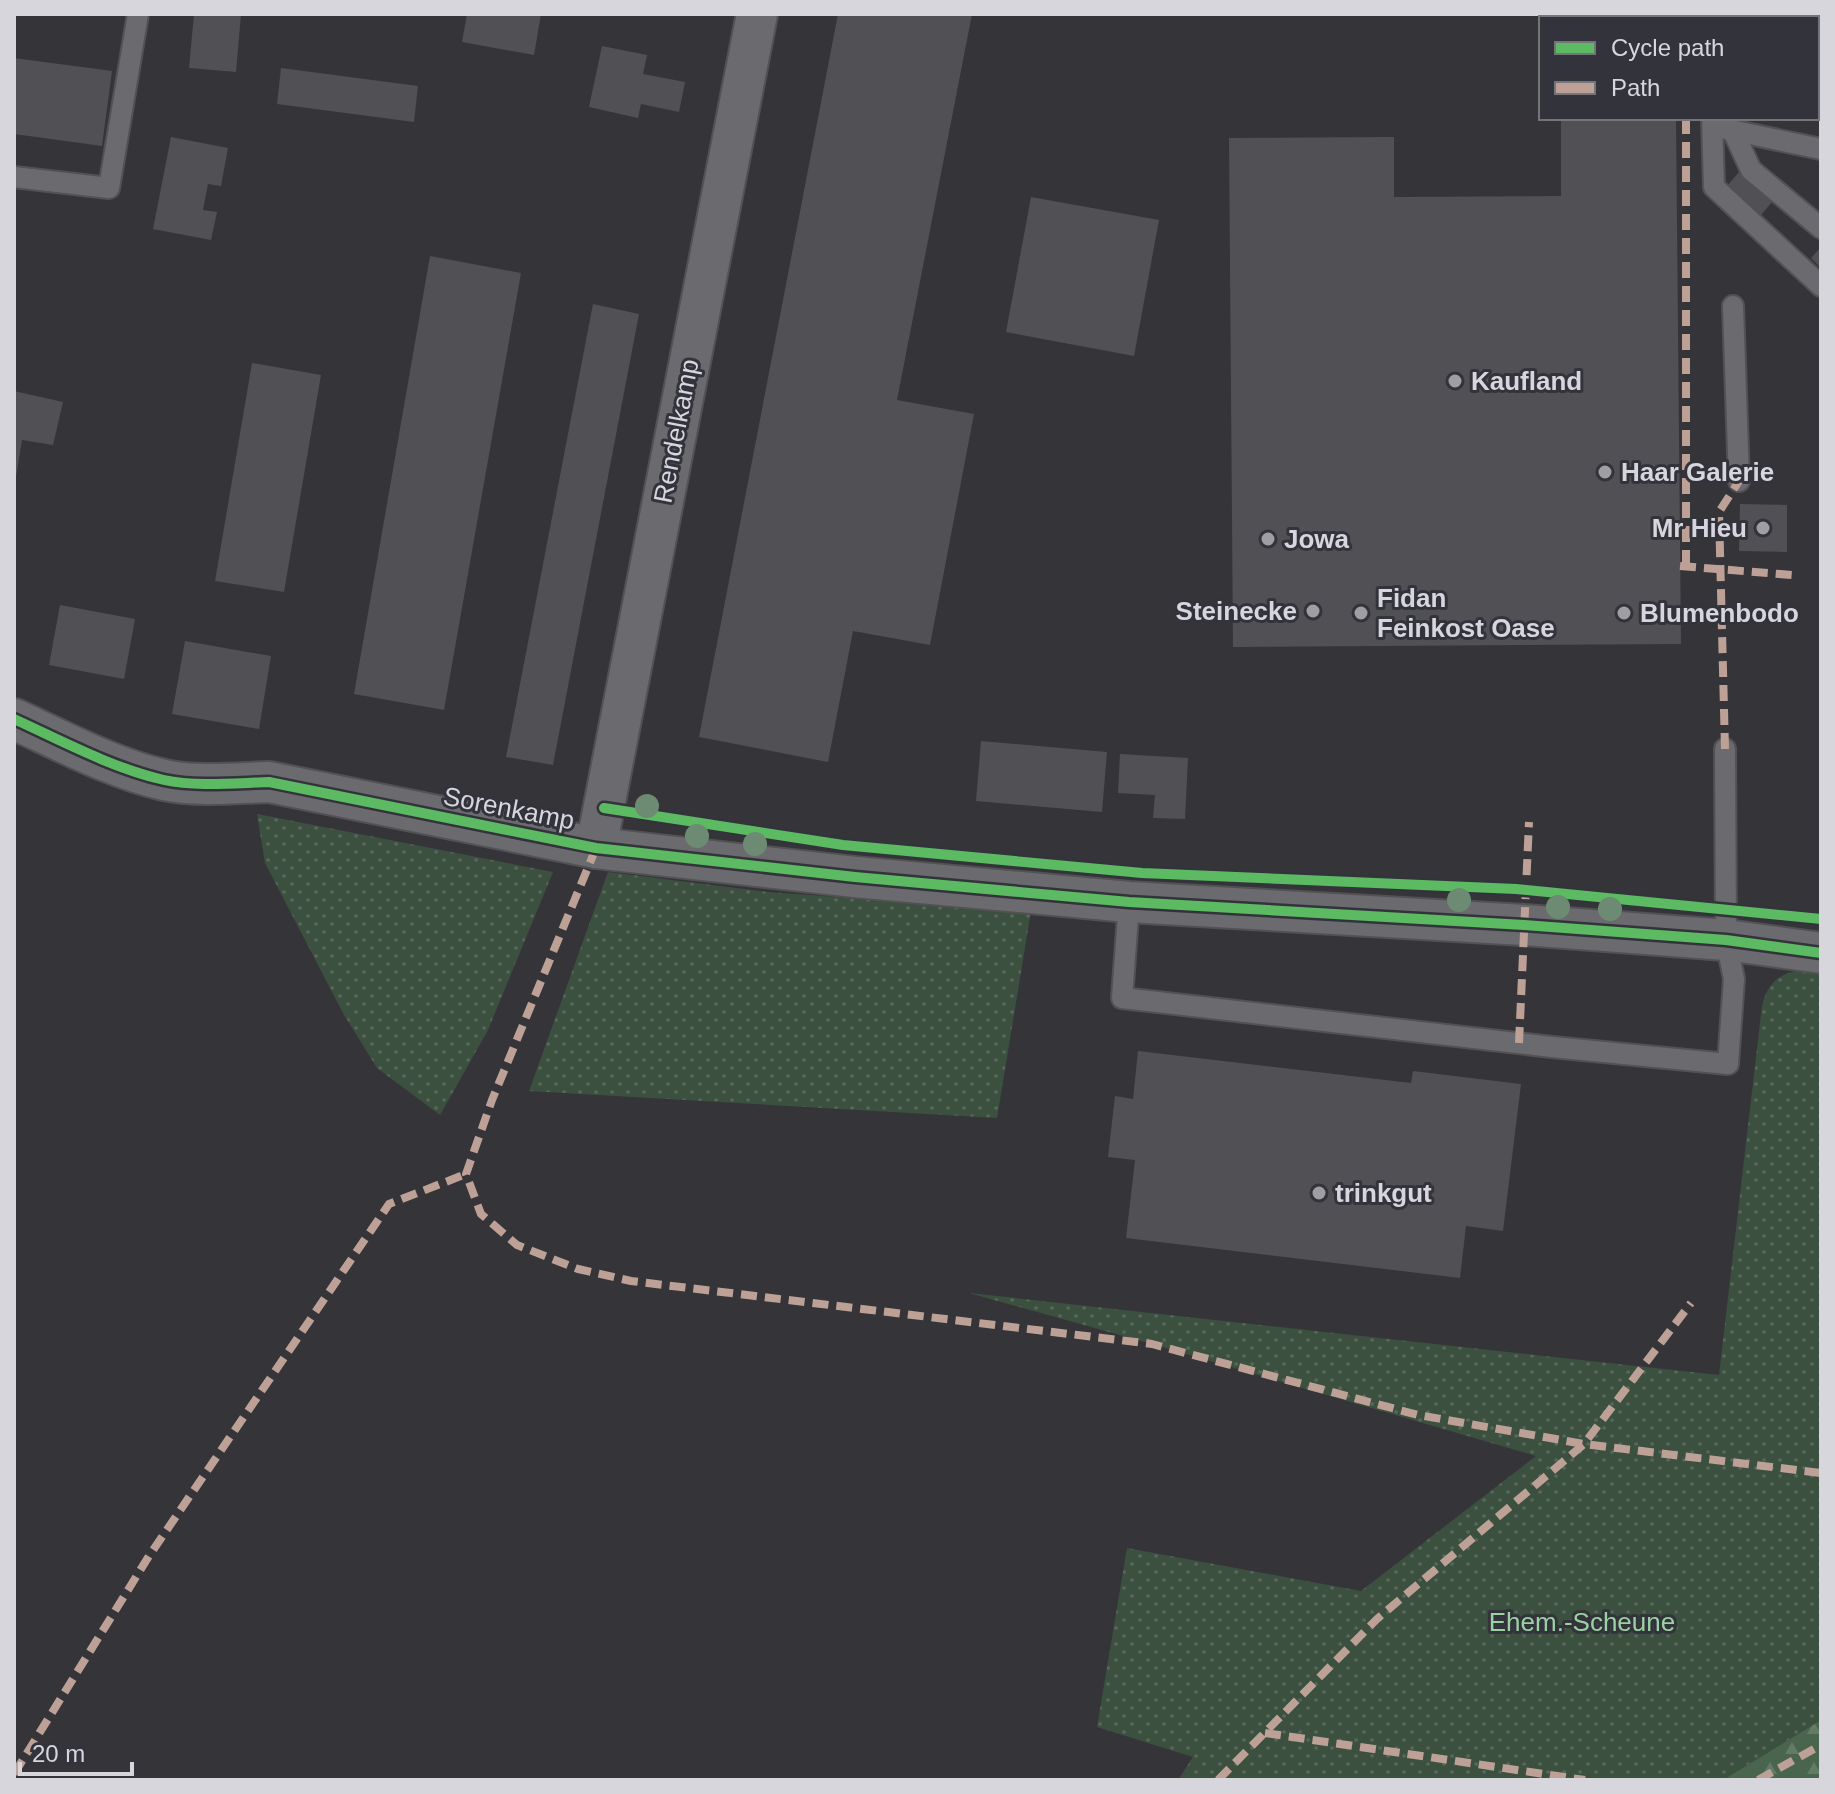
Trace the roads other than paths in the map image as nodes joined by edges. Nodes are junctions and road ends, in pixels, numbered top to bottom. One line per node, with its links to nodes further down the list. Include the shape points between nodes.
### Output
1 (138, 14): 6 (lane, via 109,188)
2 (757, 14): 13 (street, Rendelkamp)
3 (1711, 121): 4 (lane); 8 (lane, via 1714,187)
4 (1733, 131): 5 (lane); 7 (lane, via 1751,170)
5 (1821, 149)
6 (14, 177)
7 (1821, 228)
8 (1821, 286)
9 (1733, 306): 10 (lane)
10 (1739, 481)
11 (14, 719): 13 (street, Sorenkamp, via 165,780 269,782)
12 (1725, 749): 15 (lane)
13 (596, 848): 14 (street, Sorenkamp)
14 (1129, 902): 15 (street, Sorenkamp); 15 (lane, via 1122,998 1728,1064 1734,979)
15 (1726, 940): 16 (street, Sorenkamp)
16 (1821, 953)

